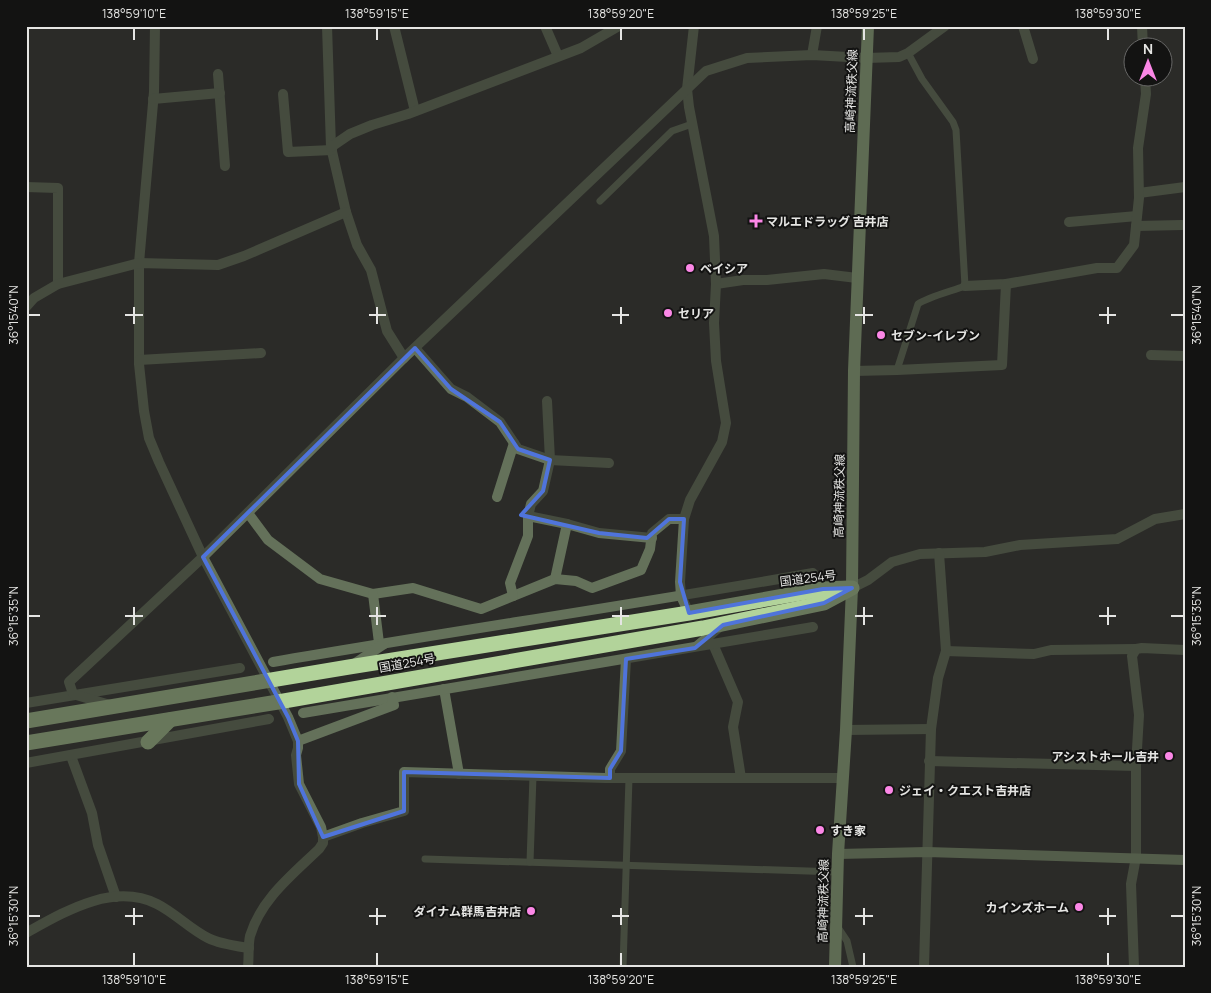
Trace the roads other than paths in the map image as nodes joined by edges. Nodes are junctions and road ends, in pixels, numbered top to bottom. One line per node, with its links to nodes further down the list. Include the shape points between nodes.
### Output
1 (154, 26): 21 (street)
2 (327, 26): 24 (street)
3 (394, 26): 22 (street)
4 (545, 26): 13 (street)
5 (619, 26): 13 (street, via 581,48)
6 (694, 26): 18 (street)
7 (817, 26): 12 (street)
8 (868, 26): 14 (main road, 高崎神流秩父線)
9 (945, 26): 11 (street)
10 (1023, 26): 15 (street)
11 (908, 54): 14 (street); 39 (lane, via 956,130)
12 (812, 55): 14 (street); 18 (street, via 747,58 706,71)
13 (558, 56): 22 (street)
14 (866, 58): 35 (main road, 高崎神流秩父線)
15 (1033, 59)
16 (218, 74): 19 (street)
17 (1146, 88): 28 (street, via 1138,148)
18 (687, 89): 23 (street); 41 (street)
19 (220, 93): 21 (street); 25 (street)
20 (283, 94): 24 (street, via 288,152)
21 (153, 99): 34 (street)
22 (415, 111): 24 (street, via 350,134)
23 (692, 124): 29 (lane, via 672,131); 37 (street, via 714,236)
24 (331, 149): 30 (street)
25 (225, 166)
26 (26, 187): 36 (street, via 58,188)
27 (1185, 187): 28 (street)
28 (1139, 193): 31 (street)
29 (600, 201)
30 (346, 212): 34 (street, via 218,265); 45 (street, via 357,245 371,270 387,331)
31 (1136, 221): 32 (street); 33 (street); 38 (street, via 1134,245 1118,268 1097,268)
32 (1069, 222)
33 (1182, 226)
34 (139, 262): 36 (street); 46 (street)
35 (857, 278): 37 (street, via 824,274); 48 (main road, 高崎神流秩父線)
36 (58, 284): 40 (street)
37 (716, 284): 57 (street, via 716,361 726,423 722,442 690,500)
38 (1006, 284): 39 (street); 47 (street, via 1002,365)
39 (965, 286): 47 (lane, via 924,299 918,304)
40 (27, 303)
41 (415, 348): 45 (street); 50 (street, via 451,389 500,422)
42 (261, 353): 46 (street)
43 (1151, 355): 44 (street)
44 (1185, 356)
45 (404, 358): 54 (street)
46 (139, 360): 61 (street, via 149,438)
47 (897, 370): 48 (street)
48 (854, 371): 64 (main road, 高崎神流秩父線)
49 (547, 401): 51 (street)
50 (514, 443): 51 (street, via 518,449); 53 (street)
51 (550, 460): 52 (street); 56 (street, via 544,491 531,504)
52 (609, 463)
53 (497, 497)
54 (248, 513): 61 (street); 65 (street, via 268,540 320,579)
55 (1185, 514): 60 (street, via 1155,518 1118,539 1020,545 985,552)
56 (528, 516): 58 (street); 66 (street, via 528,536 510,583)
57 (684, 519): 59 (street, via 669,519 652,533); 67 (street)
58 (567, 524): 59 (street, via 599,533); 63 (street)
59 (652, 538): 63 (street, via 641,570 592,588 576,581)
60 (939, 552): 64 (street, via 892,562); 76 (street)
61 (202, 558): 82 (street); 84 (street, via 69,682)
62 (813, 573): 67 (street)
63 (555, 579): 66 (street)
64 (852, 588): 68 (highway, 国道254号, via 823,589); 69 (highway, 国道254号, via 824,603); 94 (main road, 高崎神流秩父線)
65 (373, 594): 66 (street, via 413,588 481,609); 71 (street)
66 (513, 596)
67 (681, 596): 68 (street); 71 (street)
68 (689, 613): 79 (highway, 国道254号)
69 (723, 625): 73 (street); 81 (highway, 国道254号)
70 (813, 627): 72 (street)
71 (383, 643): 78 (street); 79 (street)
72 (713, 644): 73 (street); 106 (street, via 738,702 733,726)
73 (695, 648): 77 (street)
74 (1136, 649): 75 (street); 76 (street, via 1051,650 1034,654); 101 (street, via 1132,656 1139,716)
75 (1185, 650)
76 (946, 651): 93 (street, via 938,678)
77 (626, 659): 83 (street); 104 (street, via 622,750 610,769)
78 (273, 662)
79 (349, 667): 82 (highway, 国道254号)
80 (240, 668): 84 (street)
81 (414, 677): 83 (street); 86 (highway, 国道254号)
82 (267, 682): 86 (street); 88 (highway, 国道254号)
83 (446, 689): 85 (street); 102 (street)
84 (73, 694): 87 (street); 88 (street)
85 (392, 697): 89 (street); 95 (street, via 394,705)
86 (278, 702): 91 (highway, 国道254号); 95 (street)
87 (26, 703)
88 (112, 706): 92 (highway, 国道254号)
89 (303, 713)
90 (269, 719): 96 (street)
91 (170, 720): 96 (highway); 97 (highway, 国道254号)
92 (26, 721)
93 (931, 729): 94 (street); 99 (street)
94 (846, 730): 107 (main road, 高崎神流秩父線)
95 (298, 741): 108 (street, via 299,784)
96 (148, 742): 98 (street)
97 (26, 743)
98 (71, 756): 100 (street); 117 (street, via 92,813 98,845)
99 (929, 761): 101 (street); 109 (street)
100 (26, 764)
101 (1136, 766): 111 (street)
102 (459, 774): 103 (street); 108 (street, via 404,772 404,811)
103 (533, 776): 104 (street); 114 (lane)
104 (610, 778): 105 (street)
105 (629, 778): 106 (street); 115 (lane)
106 (741, 778): 107 (street)
107 (842, 778): 110 (main road, 高崎神流秩父線)
108 (324, 837): 120 (street, via 319,849 263,907)
109 (927, 852): 110 (street); 111 (street); 125 (street)
110 (838, 854): 116 (main road, 高崎神流秩父線)
111 (1136, 857): 113 (street); 126 (street, via 1131,884)
112 (425, 859): 114 (lane)
113 (1185, 860)
114 (530, 862): 115 (lane)
115 (626, 865): 116 (lane); 122 (lane)
116 (838, 872): 118 (main road, 高崎神流秩父線)
117 (116, 897): 119 (street, via 60,914); 120 (street, via 137,898 157,904 208,938)
118 (837, 926): 123 (main road, 高崎神流秩父線); 124 (lane, via 847,941)
119 (26, 933)
120 (249, 948): 121 (street)
121 (248, 967)
122 (622, 967)
123 (836, 967)
124 (853, 967)
125 (924, 967)
126 (1134, 967)

